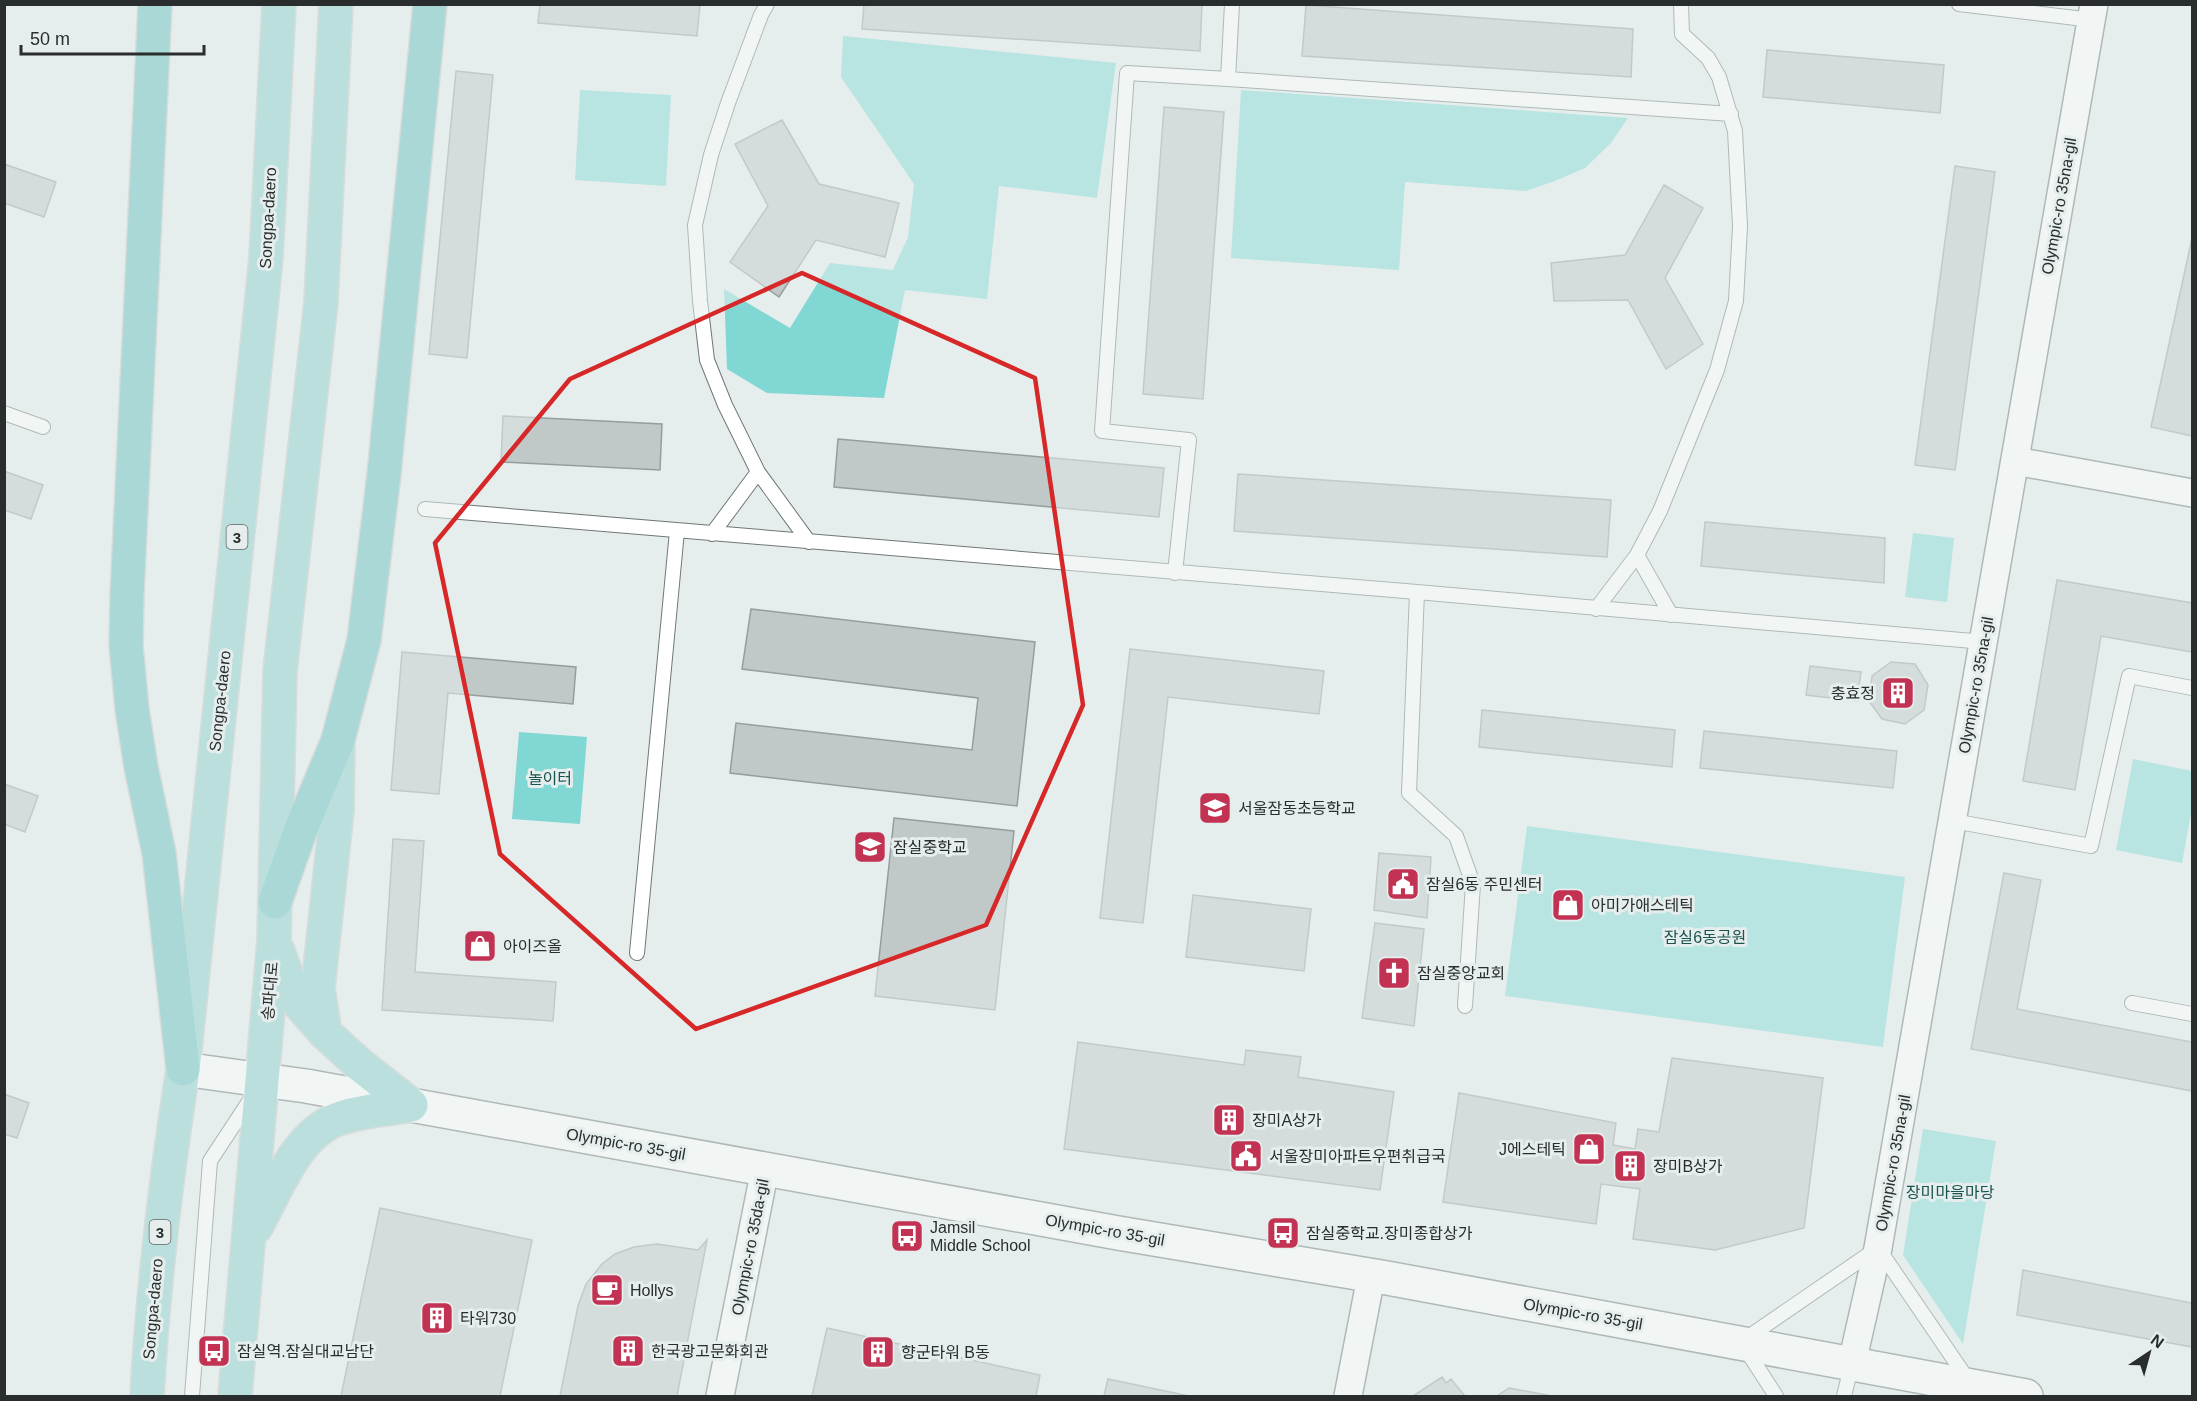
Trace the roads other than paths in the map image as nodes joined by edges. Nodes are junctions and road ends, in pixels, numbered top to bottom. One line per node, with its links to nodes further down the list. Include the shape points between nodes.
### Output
1 (155, 4): 38 (highway, via 126,645 141,767 159,853)
2 (279, 4): 38 (main road, Songpa-daero / 3, via 266,258)
3 (336, 4): 31 (main road, via 321,302 280,671)
4 (430, 4): 29 (highway, via 364,640)
5 (767, 4): 16 (lane, via 711,155 695,225 707,360)
6 (1232, 4): 11 (lane)
7 (1681, 4): 12 (lane, via 1682,34 1708,58)
8 (1959, 4): 9 (lane)
9 (2042, 9): 10 (lane)
10 (2093, 12): 15 (street, Olympic-ro 35na-gil)
11 (1228, 79): 12 (lane); 23 (lane, via 1127,73 1102,431 1189,440)
12 (1731, 114): 22 (lane, via 1740,218 1736,301 1717,370 1660,511)
13 (4, 413): 14 (lane)
14 (43, 427)
15 (2015, 460): 17 (street); 27 (street, Olympic-ro 35na-gil)
16 (758, 472): 20 (lane); 21 (lane)
17 (2193, 493)
18 (425, 510): 19 (lane)
19 (676, 531): 20 (lane); 33 (lane)
20 (712, 534): 21 (lane)
21 (809, 542): 23 (lane)
22 (1637, 555): 25 (lane); 26 (lane)
23 (1175, 573): 24 (lane)
24 (1417, 592): 25 (lane); 35 (lane, via 1408,794 1456,836 1473,884)
25 (1596, 609): 26 (lane)
26 (1671, 615): 27 (lane)
27 (1984, 642): 30 (street, Olympic-ro 35na-gil)
28 (2193, 688): 30 (lane, via 2129,676 2091,846)
29 (338, 740): 31 (highway); 37 (main road, via 337,810 318,988)
30 (1953, 821): 43 (street, Olympic-ro 35na-gil)
31 (275, 902): 32 (main road, 송파대로)
32 (274, 940): 37 (main road, via 295,999); 39 (main road, 송파대로)
33 (637, 953)
34 (2132, 1003): 36 (lane)
35 (1465, 1006)
36 (2193, 1014)
37 (325, 1033): 40 (main road)
38 (183, 1069): 39 (street, Olympic-ro 35-gil); 48 (main road, Songpa-daero / 3, via 166,1176)
39 (262, 1080): 40 (street, Olympic-ro 35-gil); 42 (main road); 49 (lane, via 210,1161)
40 (411, 1105): 41 (street, Olympic-ro 35-gil); 42 (main road, via 337,1119 311,1134 295,1155)
41 (765, 1169): 44 (street, Olympic-ro 35-gil); 51 (street, Olympic-ro 35da-gil)
42 (248, 1242): 50 (main road)
43 (1878, 1248): 45 (lane); 46 (street, Olympic-ro 35na-gil); 47 (lane)
44 (1371, 1277): 45 (street, Olympic-ro 35-gil); 52 (street)
45 (1741, 1342): 46 (street, Olympic-ro 35-gil); 53 (lane)
46 (1852, 1364): 47 (street, Olympic-ro 35-gil); 54 (lane)
47 (1966, 1392): 55 (street, Olympic-ro 35-gil)
48 (147, 1396)
49 (192, 1396)
50 (235, 1396)
51 (720, 1396)
52 (1348, 1396)
53 (1776, 1396)
54 (1844, 1396)
55 (2026, 1396)

